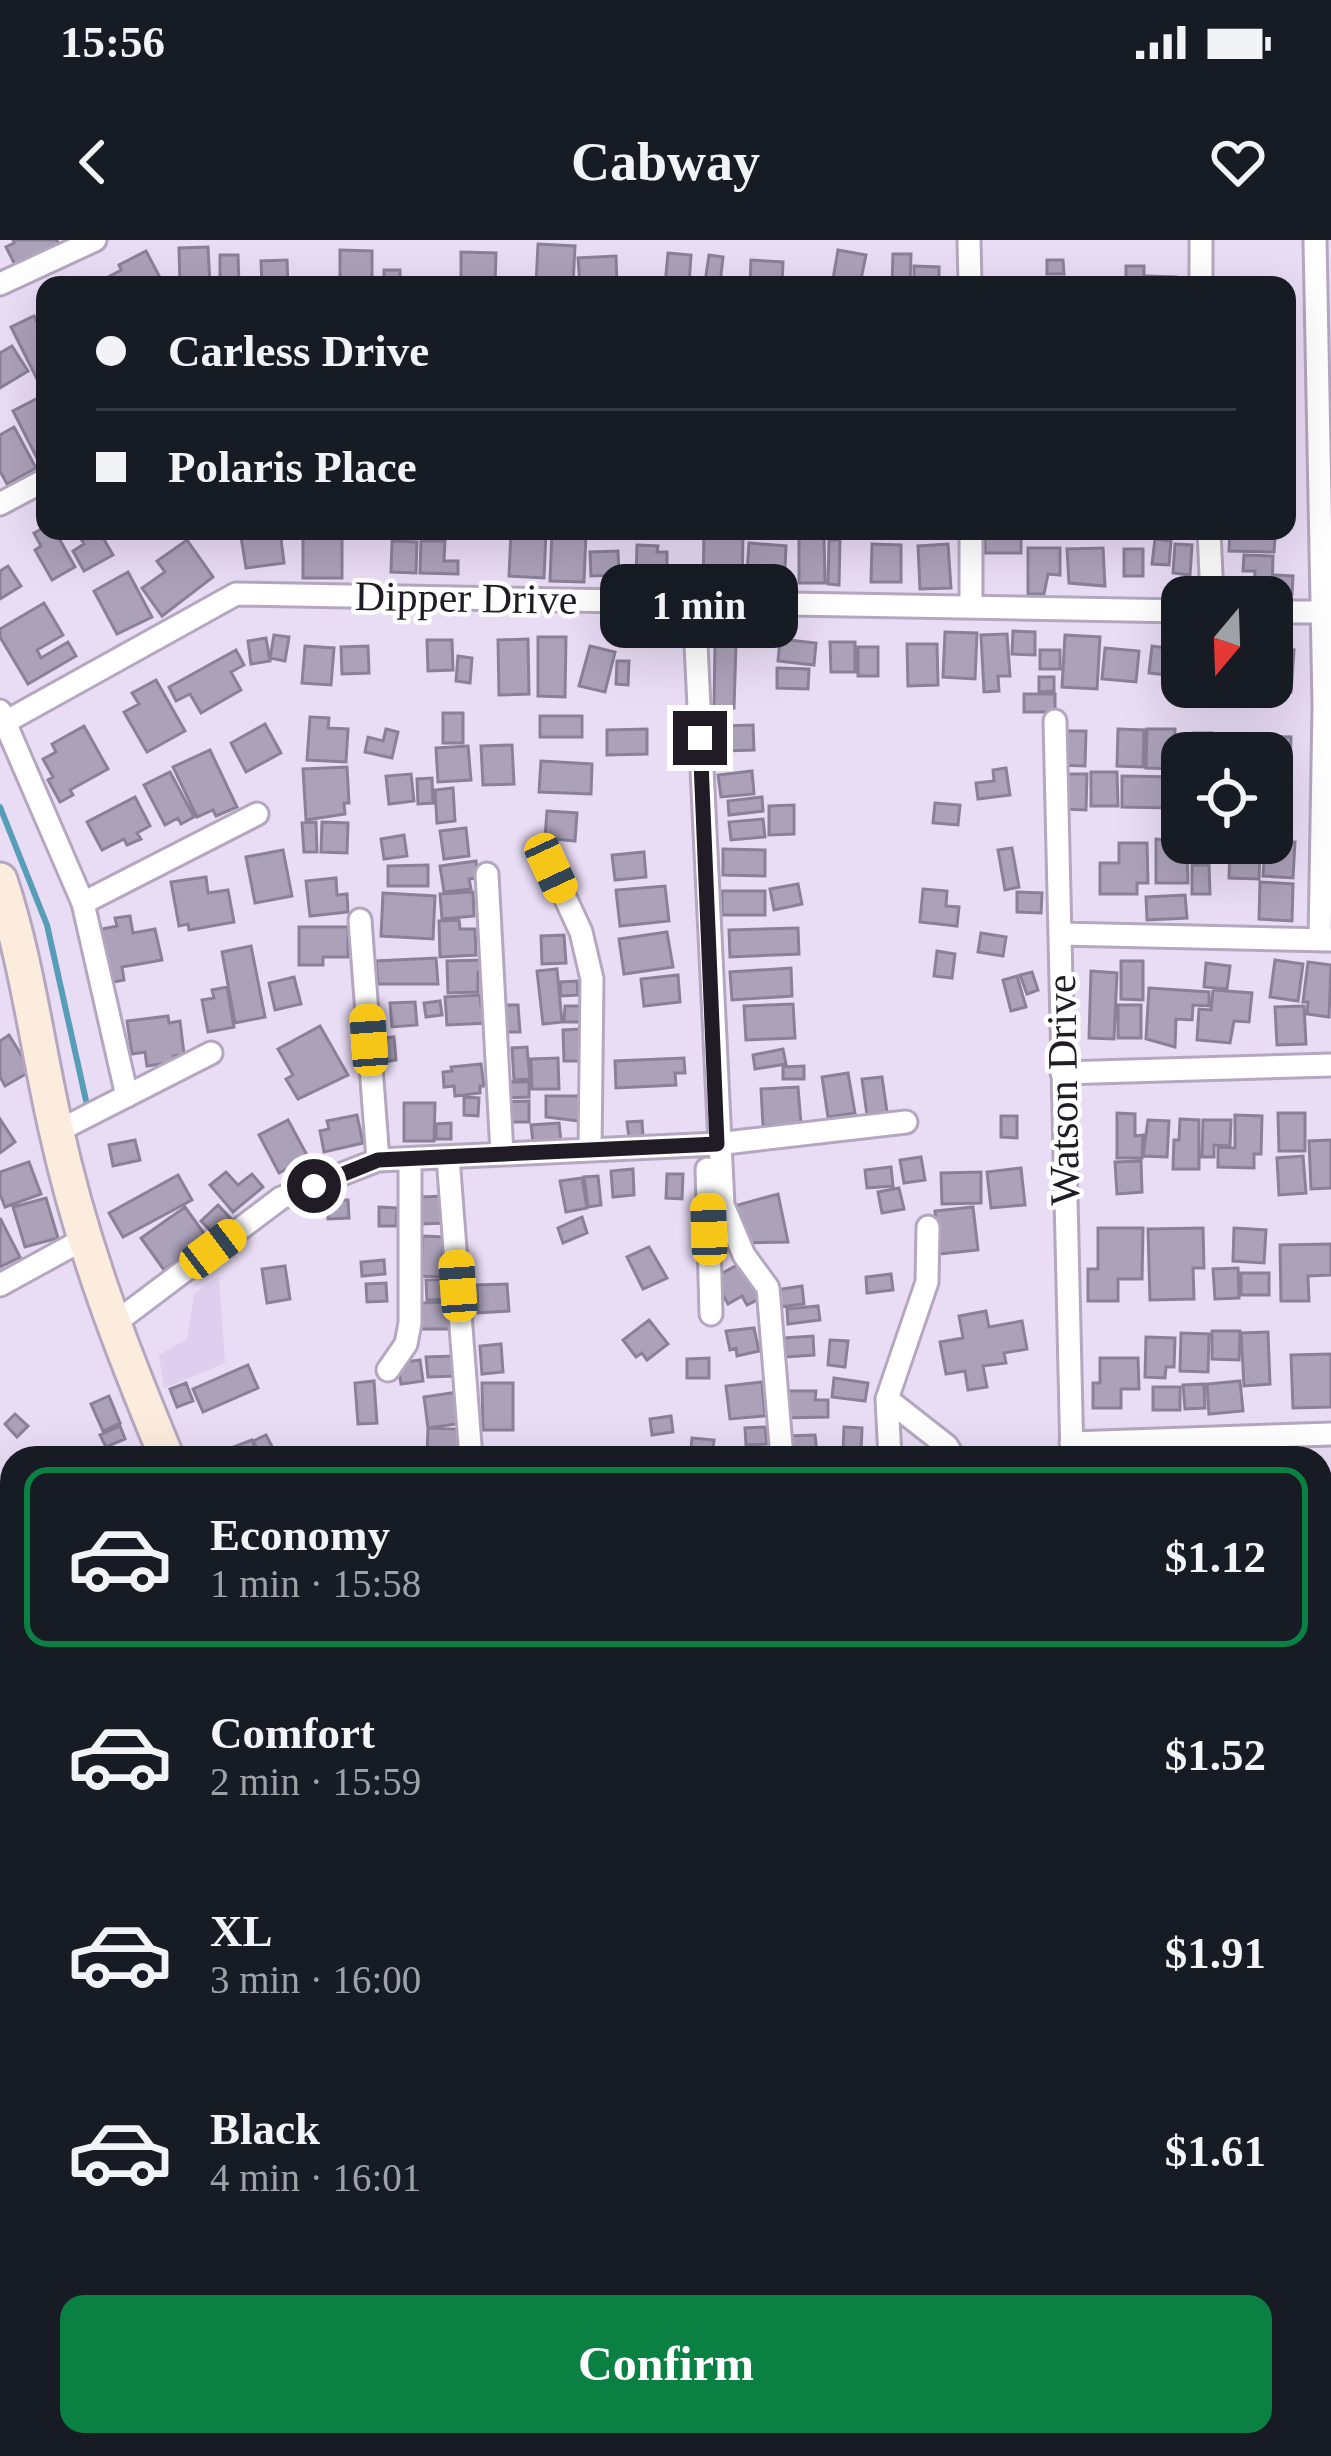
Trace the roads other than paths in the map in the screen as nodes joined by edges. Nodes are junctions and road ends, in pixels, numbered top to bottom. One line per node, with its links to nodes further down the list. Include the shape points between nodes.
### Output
1 (95, 240): 7 (street)
2 (969, 240): 5 (street)
3 (1201, 240): 6 (street)
4 (1315, 240): 8 (street)
5 (970, 276)
6 (1202, 276)
7 (0, 284)
8 (1324, 338): 9 (street)
9 (1326, 454): 14 (street)
10 (36, 485): 11 (street)
11 (0, 503)
12 (971, 540): 17 (street)
13 (1209, 540): 15 (street)
14 (1327, 574): 20 (street)
15 (1211, 576)
16 (694, 603): 17 (street, Dipper Drive); 22 (street, Dipper Drive, via 236,594); 38 (street)
17 (971, 606): 18 (street, Dipper Drive)
18 (1161, 611)
19 (1293, 612): 20 (street)
20 (1323, 612): 21 (street)
21 (1327, 689): 31 (street)
22 (2, 719): 28 (street)
23 (1055, 721): 30 (street, Watson Drive)
24 (256, 814): 28 (street)
25 (551, 868): 39 (street, via 592,979)
26 (487, 874): 40 (street)
27 (0, 880): 37 (street)
28 (83, 903): 35 (street)
29 (360, 920): 43 (street)
30 (1060, 934): 31 (street); 34 (street, Watson Drive)
31 (1326, 940)
32 (211, 1053): 35 (street)
33 (1331, 1065): 34 (street)
34 (1061, 1072): 57 (street, Watson Drive)
35 (127, 1096): 37 (street)
36 (907, 1122): 38 (street)
37 (61, 1129): 45 (street)
38 (711, 1144): 39 (street); 47 (street); 54 (street, via 723,1205 768,1288)
39 (590, 1150): 40 (street)
40 (502, 1154): 41 (street)
41 (448, 1157): 42 (street); 53 (street)
42 (410, 1159): 43 (street); 49 (street, via 410,1323)
43 (378, 1160): 48 (street, via 281,1198)
44 (928, 1227): 50 (street, via 927,1282)
45 (84, 1239): 46 (street); 48 (street)
46 (0, 1285)
47 (711, 1314)
48 (111, 1326): 52 (street)
49 (388, 1370)
50 (887, 1399): 55 (street); 56 (street)
51 (1331, 1434): 58 (street)
52 (162, 1446)
53 (470, 1446)
54 (781, 1446)
55 (889, 1446)
56 (947, 1446)
57 (1071, 1446)
58 (1136, 1446)

